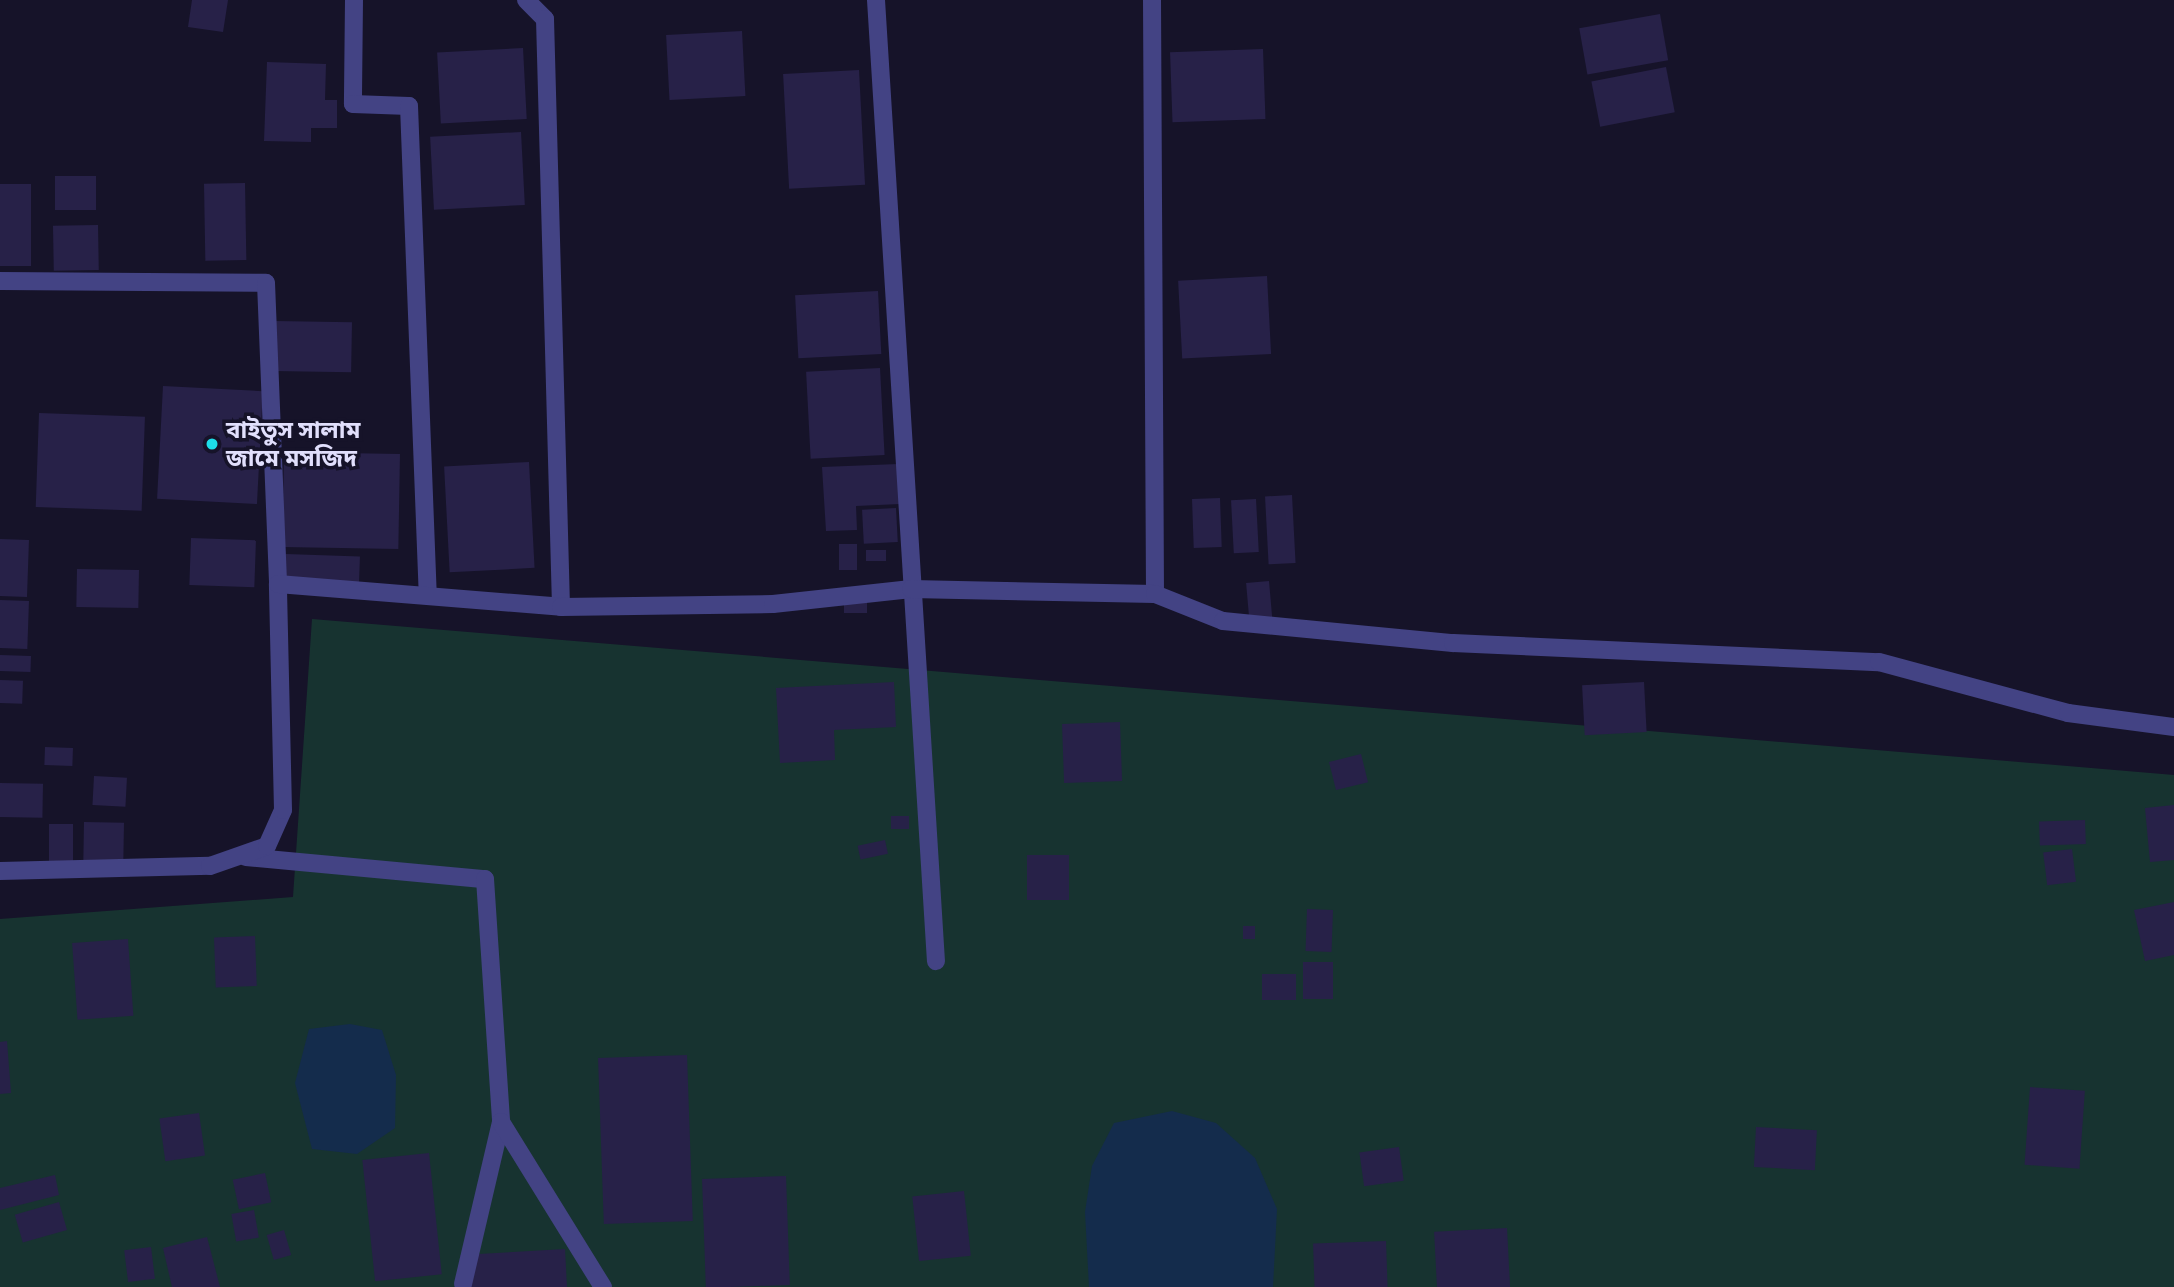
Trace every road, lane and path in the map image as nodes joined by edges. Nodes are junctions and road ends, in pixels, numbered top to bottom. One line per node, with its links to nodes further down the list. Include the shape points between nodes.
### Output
1 (354, 0): 9 (street, via 353,104 409,106)
2 (526, 0): 10 (street, via 545,19)
3 (876, 0): 7 (street)
4 (1152, 0): 8 (street)
5 (0, 281): 6 (street, via 266,283)
6 (278, 584): 9 (street); 12 (street, via 283,810 267,846)
7 (911, 589): 8 (street); 10 (street, via 773,604); 14 (street)
8 (1155, 594): 11 (street, via 1223,621 1453,643 1879,662 2067,713)
9 (428, 595): 10 (street)
10 (561, 607)
11 (2174, 727)
12 (239, 856): 13 (street, via 210,866); 15 (street, via 485,880)
13 (0, 871)
14 (936, 961)
15 (501, 1122): 16 (street); 17 (street)
16 (463, 1284)
17 (603, 1287)

